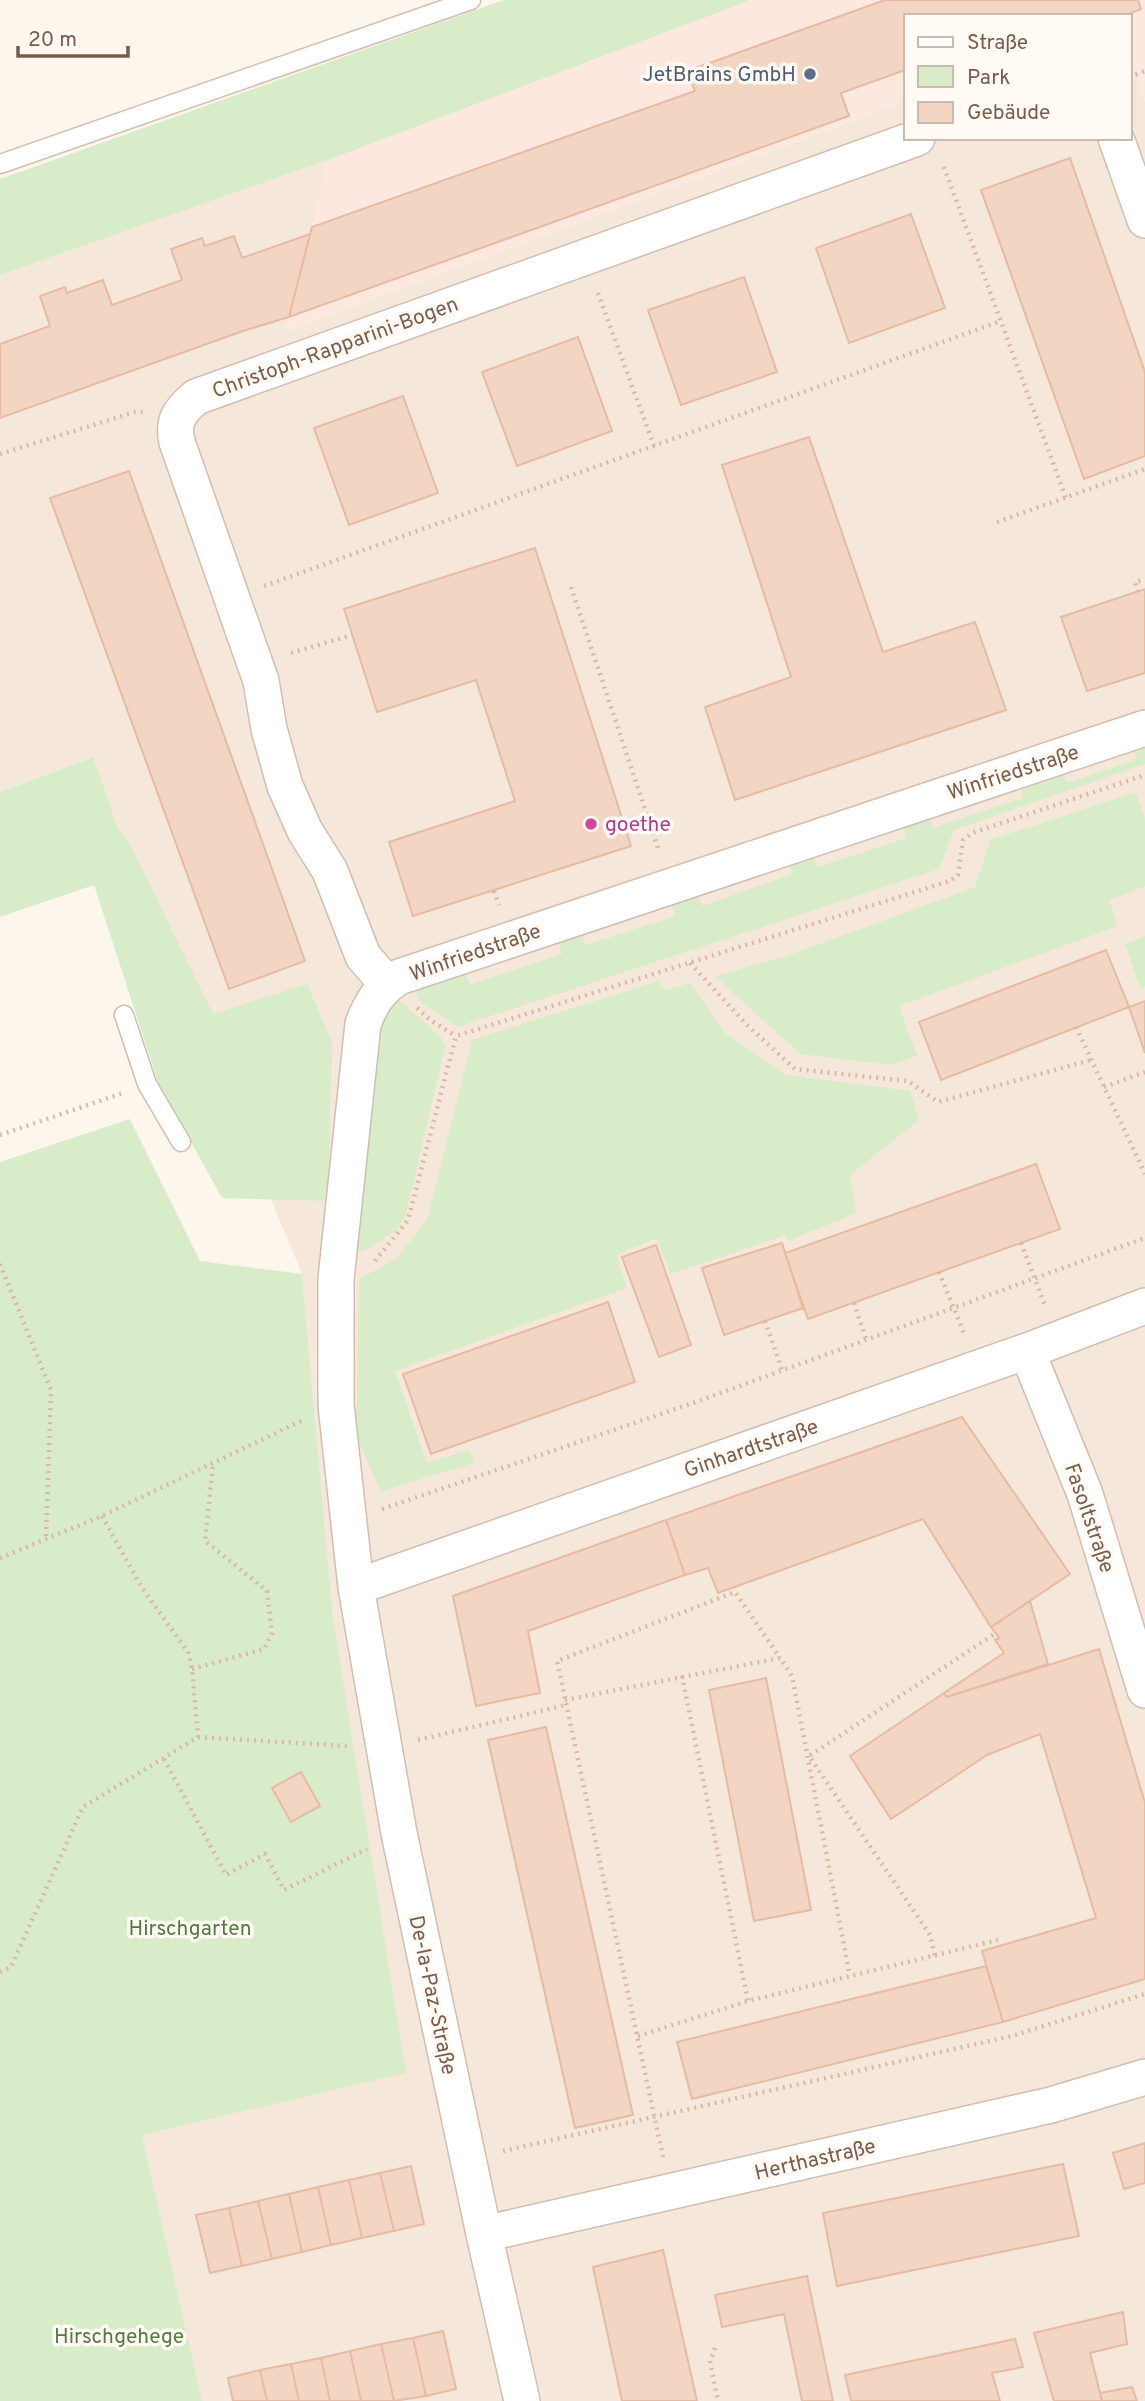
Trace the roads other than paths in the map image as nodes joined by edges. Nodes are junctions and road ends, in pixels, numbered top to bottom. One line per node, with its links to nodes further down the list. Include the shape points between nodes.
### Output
1 (471, 0): 4 (lane)
2 (911, 140): 7 (street, Christoph-Rapparini-Bogen, via 196,397 180,411 174,427 177,442 261,681 285,786 330,871 363,956)
3 (1117, 140): 5 (street)
4 (0, 164)
5 (1145, 220)
6 (1145, 728): 7 (street, Winfriedstraße)
7 (387, 984): 12 (street, Winfriedstraße, via 371,1003 363,1024 337,1279 336,1405)
8 (124, 1015): 9 (lane, via 147,1084)
9 (181, 1142)
10 (1145, 1306): 11 (street, Ginhardtstraße)
11 (1027, 1351): 12 (street, Ginhardtstraße); 13 (street, Fasoltstraße, via 1085,1494)
12 (356, 1587): 15 (street, De-la-Paz-Straße, via 399,1833)
13 (1145, 1689)
14 (1145, 2077): 15 (street, Herthastraße, via 1051,2105)
15 (484, 2234): 16 (street, De-la-Paz-Straße)
16 (522, 2401)

